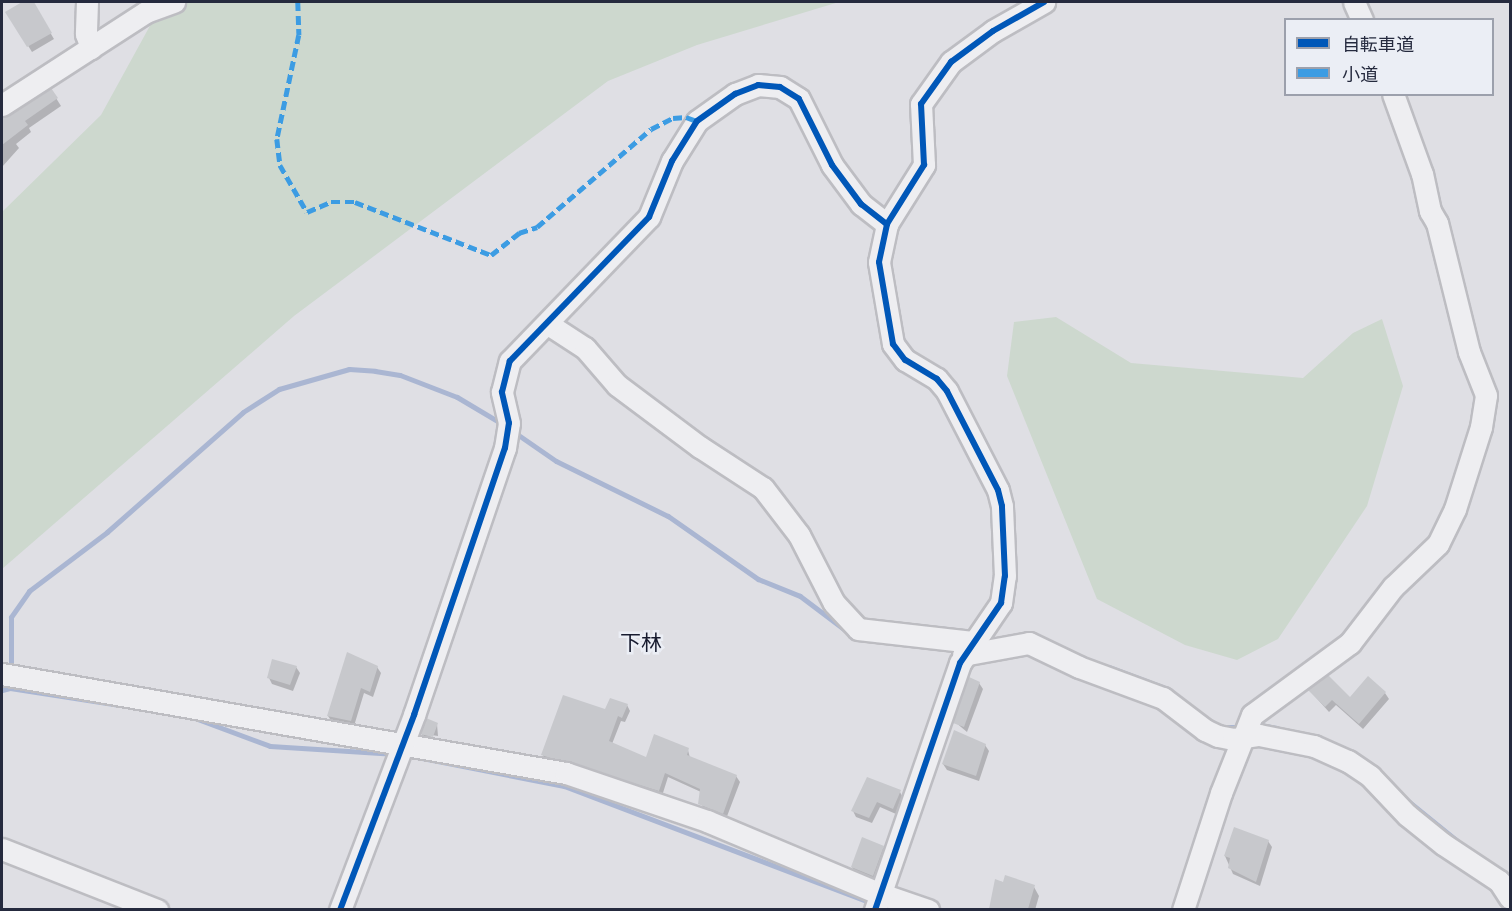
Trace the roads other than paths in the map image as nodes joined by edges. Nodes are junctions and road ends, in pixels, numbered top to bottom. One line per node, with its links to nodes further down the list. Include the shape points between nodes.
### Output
1 (87, 2): 6 (street, via 86,34)
2 (174, 2): 6 (street, via 146,12)
3 (1044, 2): 9 (street, via 993,31 951,62 921,104 924,165)
4 (1354, 2): 5 (street)
5 (1361, 18)
6 (91, 48): 8 (street)
7 (1394, 96): 13 (street, via 1422,174 1469,352 1486,395 1481,427 1455,509 1438,544 1393,588 1350,643 1304,680 1272,698)
8 (2, 105)
9 (887, 224): 10 (street, via 861,204 832,165 799,99 780,87 758,86 735,94 697,121 672,161 649,217 590,274); 11 (street, via 879,262 893,344 905,360 937,379 947,391 992,477 1002,506 1005,591 994,615)
10 (548, 324): 11 (street, via 585,348 617,385 763,488 799,535 834,603 858,629); 14 (street, via 510,361 502,392 507,428 505,448)
11 (968, 649): 13 (street, via 1029,643 1079,667 1163,698 1205,730 1233,739); 17 (street)
12 (7, 674): 14 (street)
13 (1248, 729): 16 (street, via 1259,735 1314,746 1348,761 1370,776 1407,815 1443,844 1499,881); 21 (street, via 1221,793)
14 (400, 751): 17 (street, via 566,773 707,821); 19 (street)
15 (2, 849): 18 (street)
16 (1510, 898)
17 (878, 901): 20 (street)
18 (157, 909)
19 (340, 909)
20 (928, 909)
21 (1183, 909)

